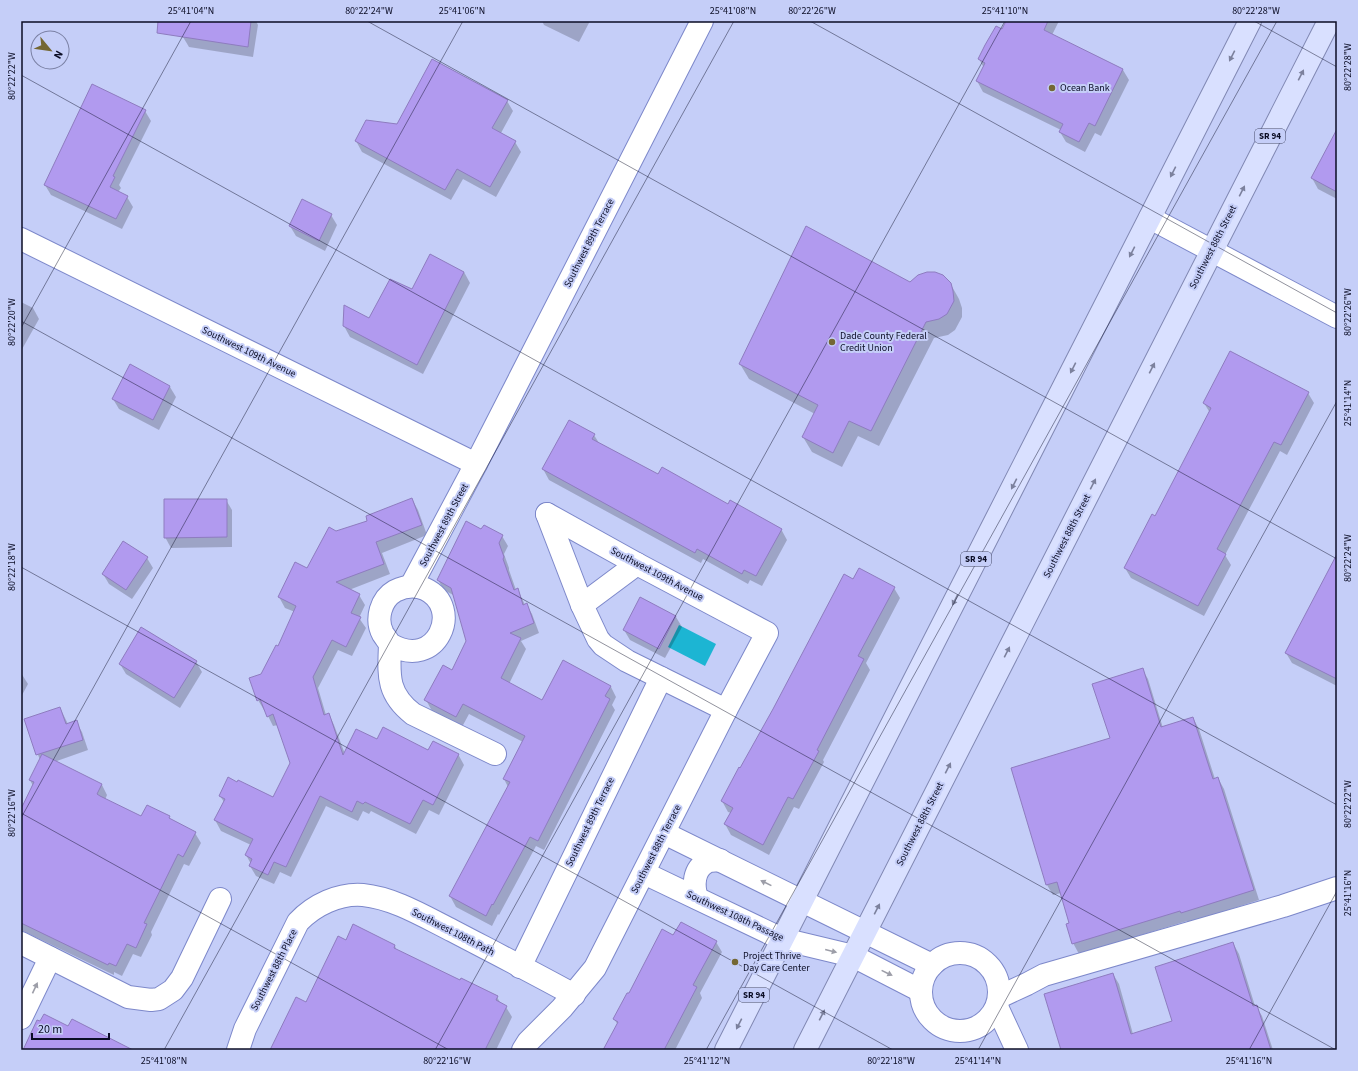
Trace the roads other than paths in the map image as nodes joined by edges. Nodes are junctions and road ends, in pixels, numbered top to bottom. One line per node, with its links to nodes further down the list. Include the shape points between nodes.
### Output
1 (702, 21): 8 (street, Southwest 89th Terrace)
2 (1250, 21): 4 (main road, SR 94, one-way to 4)
3 (1328, 21): 6 (main road, Southwest 88th Street / SR 94, one-way to 3)
4 (1150, 218): 6 (street); 23 (main road, SR 94, one-way to 23)
5 (21, 239): 8 (street, Southwest 109th Avenue)
6 (1212, 250): 7 (street); 25 (main road, Southwest 88th Street / SR 94, one-way to 6)
7 (1337, 317)
8 (476, 464): 10 (street, Southwest 89th Street)
9 (637, 564): 11 (street); 11 (street, Southwest 109th Avenue, via 547,514); 12 (street, Southwest 109th Avenue)
10 (411, 586): 13 (street, via 391,594 384,602 380,613 383,635); 13 (street, via 430,591 437,598 442,607 443,627 432,644 422,650 411,652)
11 (582, 605): 14 (street, via 598,639 604,645 627,661)
12 (767, 633): 15 (street, Southwest 88th Terrace)
13 (390, 644): 16 (street, via 391,686 403,706 413,714)
14 (661, 678): 15 (street); 31 (street, Southwest 89th Terrace)
15 (726, 710): 17 (street, Southwest 88th Terrace)
16 (495, 754)
17 (664, 833): 18 (street); 19 (street, Southwest 88th Terrace)
18 (720, 860): 21 (street, via 708,862 700,868 694,879); 23 (street, one-way to 18)
19 (644, 873): 21 (street, Southwest 108th Passage); 33 (street, Southwest 88th Terrace, via 595,968)
20 (1337, 888): 34 (street, via 1044,975)
21 (697, 898): 26 (street, Southwest 108th Passage)
22 (220, 899): 29 (street, via 182,978 165,996 151,1000 128,997)
23 (801, 901): 25 (street); 26 (main road, SR 94)
24 (326, 902): 31 (street, Southwest 108th Path, via 344,896 380,898 402,906); 36 (street, Southwest 88th Place, via 307,913 298,922 245,1028)
25 (865, 932): 28 (main road, Southwest 88th Street / SR 94); 30 (street)
26 (782, 939): 28 (street, Southwest 108th Passage, one-way to 28); 38 (main road, SR 94, one-way to 38)
27 (22, 946): 29 (street)
28 (852, 956): 32 (street, Southwest 108th Passage, one-way to 32); 39 (main road, Southwest 88th Street / SR 94, one-way to 28)
29 (50, 958): 35 (street, one-way to 29)
30 (932, 965): 32 (street); 34 (street, via 953,953 977,956 995,973)
31 (520, 967): 33 (street, Southwest 108th Path)
32 (921, 991): 34 (street, via 928,1014 946,1029 958,1031 970,1030 981,1025 990,1017)
33 (574, 995): 37 (street, Southwest 88th Terrace)
34 (998, 1002): 40 (street)
35 (21, 1018)
36 (238, 1050)
37 (523, 1050)
38 (726, 1050)
39 (805, 1050)
40 (1018, 1050)

